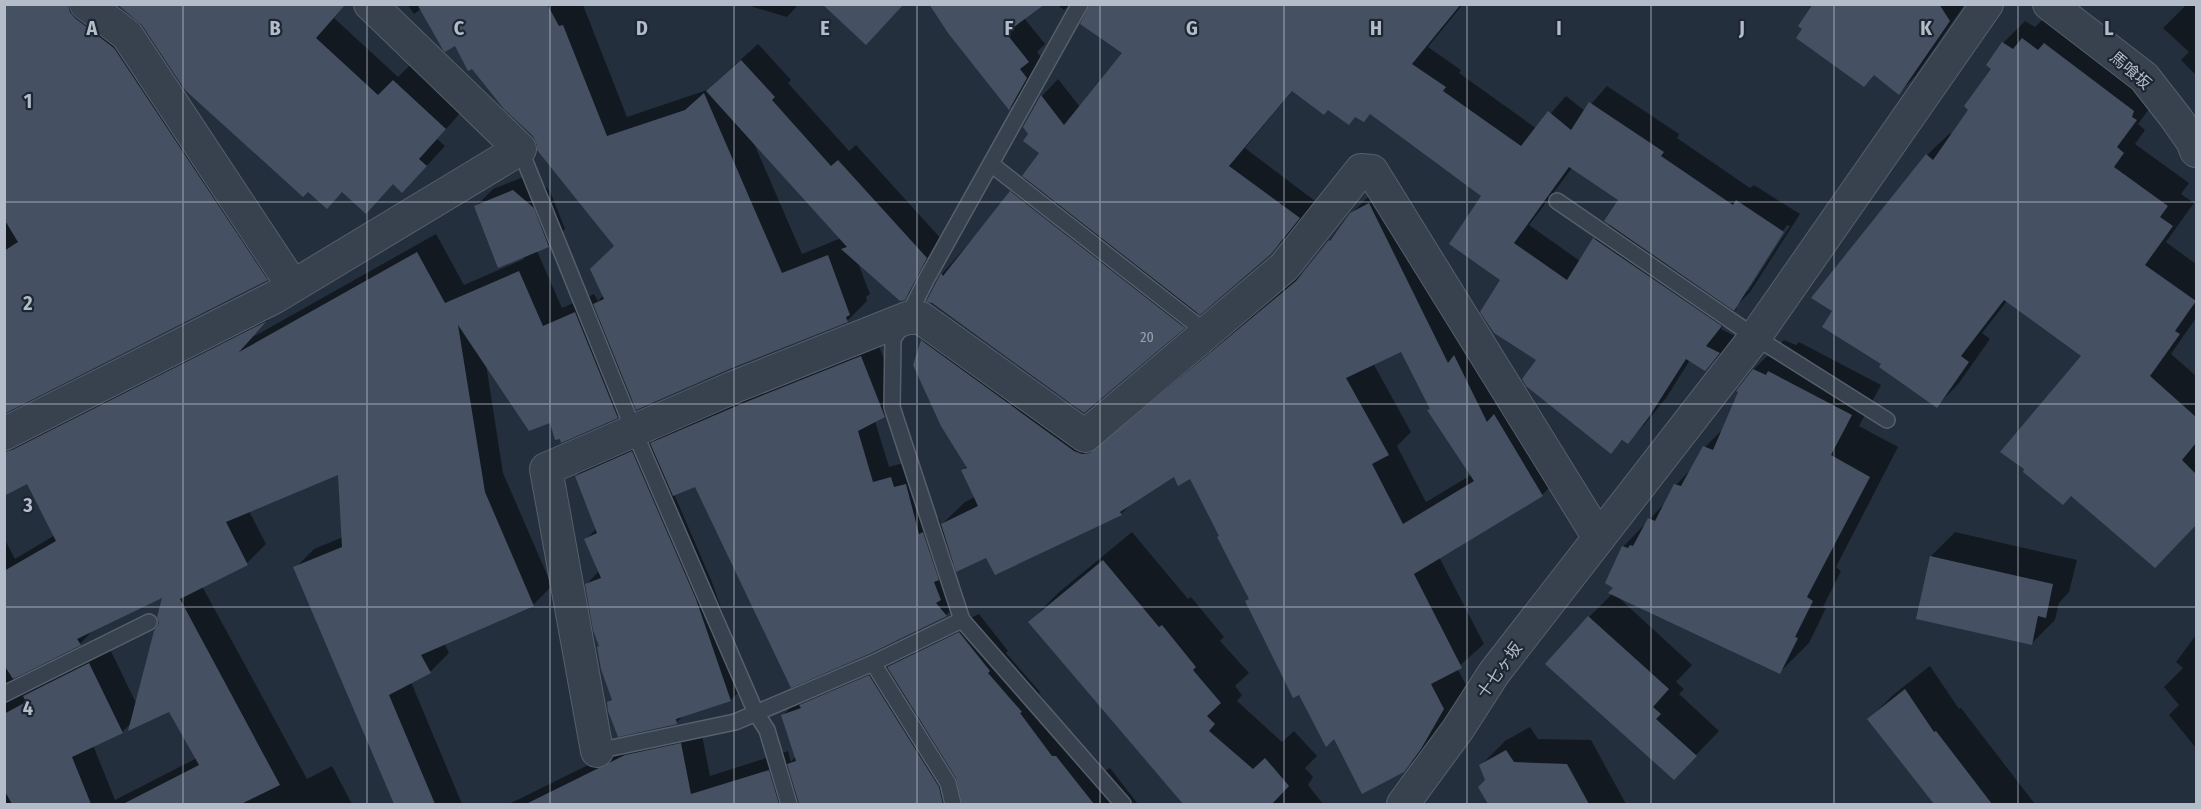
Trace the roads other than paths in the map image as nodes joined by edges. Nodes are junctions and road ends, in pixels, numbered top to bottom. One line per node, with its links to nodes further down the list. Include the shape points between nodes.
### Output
1 (86, 4): 10 (street, via 127,35)
2 (369, 4): 6 (street)
3 (1080, 4): 8 (lane)
4 (1987, 4): 13 (street, 十七ヶ坂)
5 (2049, 4): 7 (street, 馬喰坂, via 2144,77 2193,141)
6 (520, 149): 10 (street); 15 (lane)
7 (2196, 151)
8 (991, 164): 11 (lane); 12 (lane)
9 (1557, 201): 13 (lane)
10 (293, 286): 16 (street)
11 (908, 318): 12 (street, via 921,318 1085,436); 15 (street); 18 (lane, via 893,339 892,408)
12 (1207, 333): 17 (street, via 1284,267 1361,170 1372,171)
13 (1755, 337): 14 (lane); 17 (street, 十七ヶ坂)
14 (1887, 420)
15 (634, 431): 22 (lane); 23 (street, via 546,469)
16 (4, 434)
17 (1599, 538): 27 (street, 十七ヶ坂, via 1494,673)
18 (962, 620): 20 (lane); 26 (lane)
19 (149, 622): 21 (lane)
20 (873, 663): 22 (lane); 25 (lane, via 948,783)
21 (4, 694)
22 (756, 713): 23 (lane, via 735,722); 24 (lane, via 767,730)
23 (597, 751)
24 (789, 804)
25 (953, 804)
26 (1123, 804)
27 (1403, 804)

